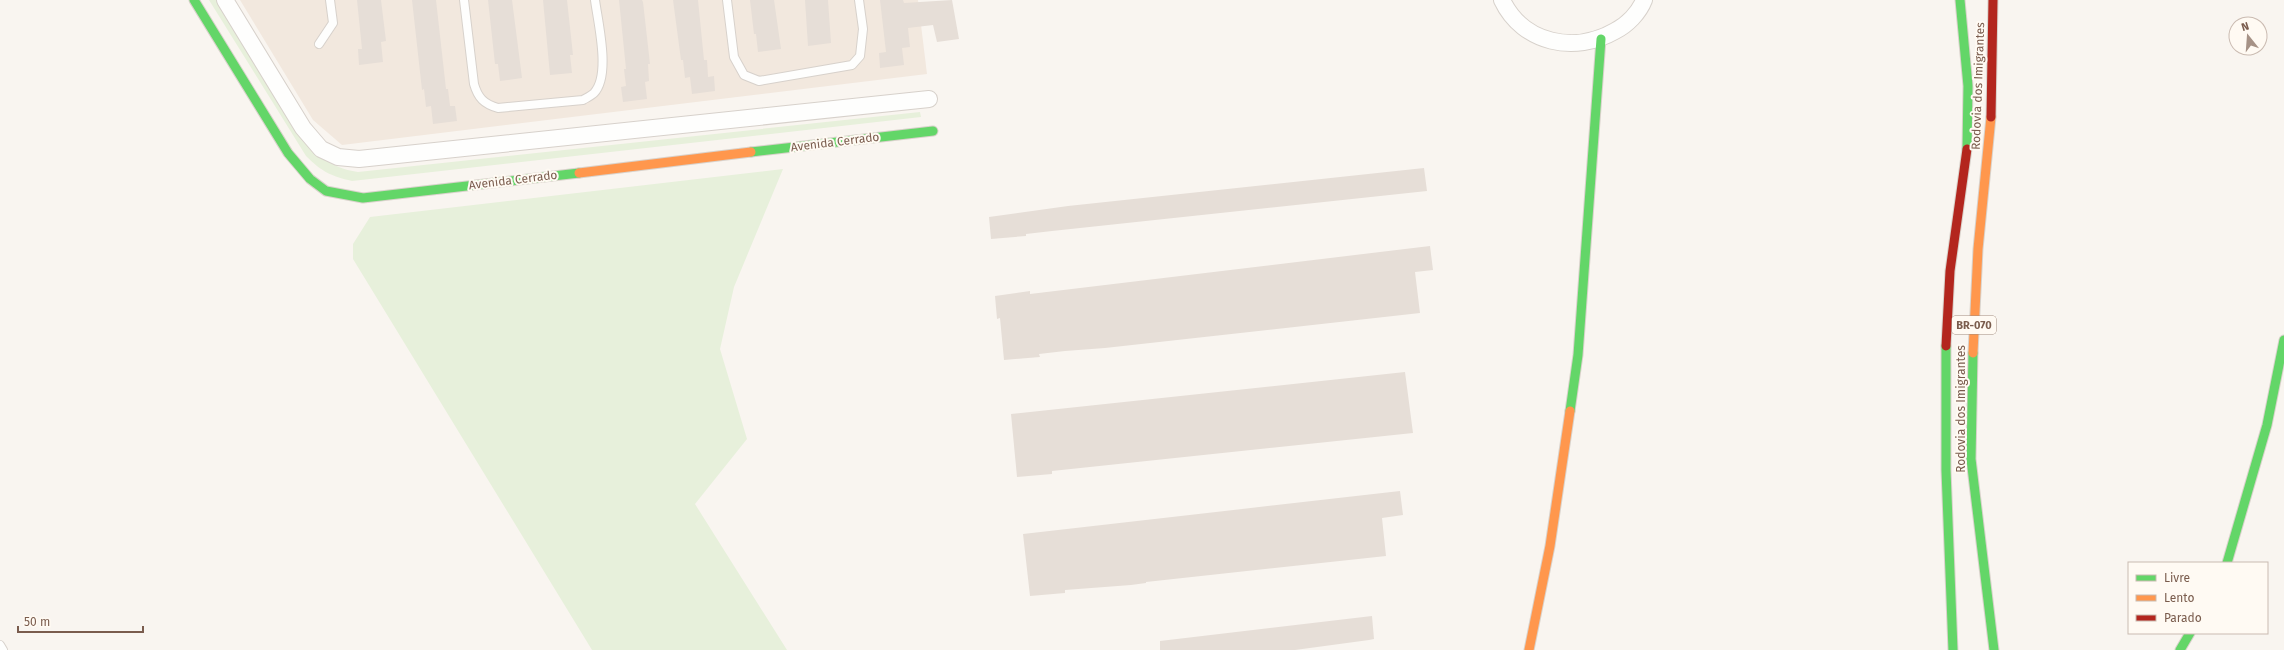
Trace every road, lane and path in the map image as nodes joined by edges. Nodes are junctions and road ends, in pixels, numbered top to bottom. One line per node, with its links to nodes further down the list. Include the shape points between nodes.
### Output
1 (194, 0): 15 (main road, Avenida Cerrado, via 288,153 304,173 326,191 342,195 363,198)
2 (225, 0): 14 (street, via 303,128 321,150 338,157 359,159)
3 (330, 0): 13 (lane, via 333,22)
4 (464, 0): 5 (lane, via 474,84 478,96 488,105 498,108 583,100 594,93 600,81 603,63)
5 (595, 0)
6 (727, 0): 7 (lane, via 734,57 744,75 759,81 852,66 860,56 862,29)
7 (859, 0)
8 (1502, 0): 12 (street, via 1508,11 1525,29 1547,40 1574,44)
9 (1644, 0): 12 (street, via 1642,6 1624,26)
10 (1960, 0): 22 (main road, via 1967,51 1968,139 1948,288 1944,379)
11 (1993, 0): 23 (main road, Rodovia dos Imigrantes / BR-070, via 1991,124 1978,248 1971,381 1971,459)
12 (1601, 40): 21 (main road, via 1578,355 1550,546)
13 (319, 44)
14 (929, 98)
15 (933, 131)
16 (2284, 340): 17 (main road, via 2277,384 2258,463)
17 (2227, 562)
18 (2189, 634): 24 (main road)
19 (0, 645): 20 (lane)
20 (3, 650)
21 (1529, 650)
22 (1953, 650)
23 (1994, 650)
24 (2180, 650)

